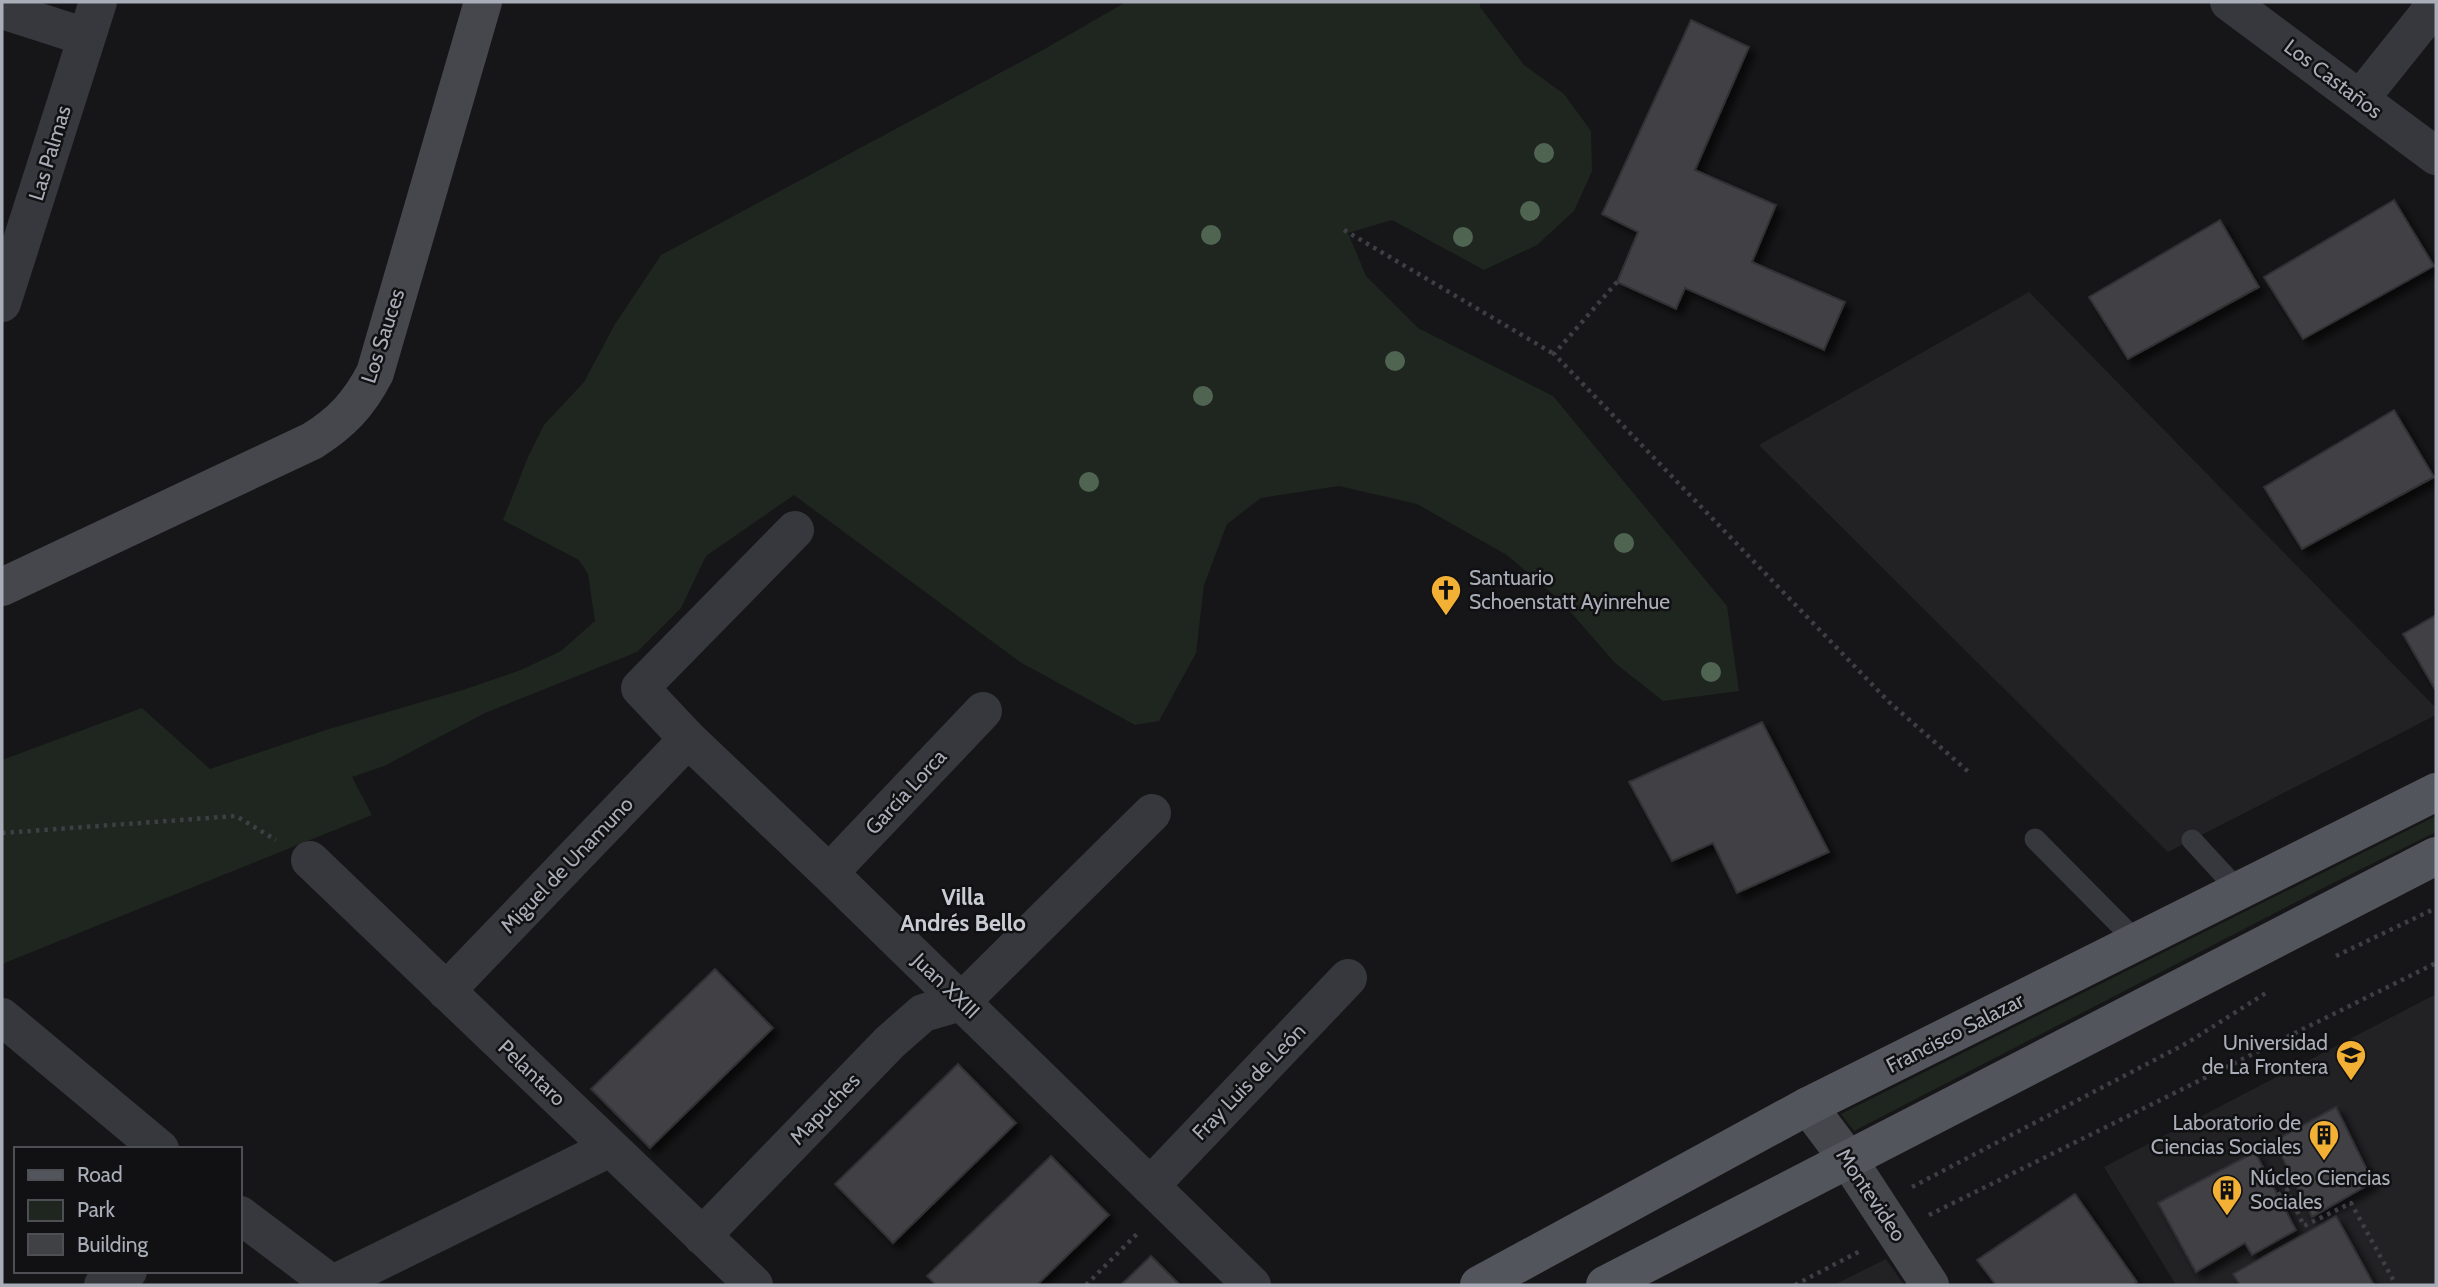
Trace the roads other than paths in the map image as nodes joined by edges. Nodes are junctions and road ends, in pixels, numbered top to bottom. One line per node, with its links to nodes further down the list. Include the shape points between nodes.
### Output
1 (98, 2): 6 (street, Las Palmas)
2 (483, 2): 11 (street, Los Sauces, via 374,373 351,412 312,441)
3 (2229, 2): 7 (street, Los Castaños)
4 (2436, 4): 7 (street)
5 (2, 10): 6 (street)
6 (86, 37): 9 (street, Las Palmas)
7 (2360, 99): 8 (street, Los Castaños)
8 (2436, 156)
9 (3, 297)
10 (794, 530): 13 (street, Juan XXIII, via 639,688)
11 (2, 587)
12 (983, 711): 20 (street, García Lorca)
13 (688, 739): 20 (street, Juan XXIII); 24 (street, Miguel de Unamuno)
14 (2436, 792): 21 (main road, Francisco Salazar)
15 (1152, 813): 25 (street)
16 (2035, 839): 22 (lane)
17 (2192, 840): 21 (lane)
18 (2436, 856): 30 (main road)
19 (310, 860): 24 (street, Pelantaro)
20 (830, 873): 25 (street, Juan XXIII)
21 (2239, 891): 22 (main road, Francisco Salazar)
22 (2137, 942): 27 (main road, Francisco Salazar)
23 (1348, 978): 31 (street, Fray Luis de León)
24 (446, 990): 29 (street, Pelantaro)
25 (961, 1002): 31 (street, Juan XXIII); 33 (street, Mapuches, via 923,1013 890,1042)
26 (2, 1017): 28 (street)
27 (1808, 1106): 30 (street, Montevideo); 39 (main road, Francisco Salazar)
28 (158, 1147)
29 (610, 1148): 33 (street, Pelantaro); 36 (street)
30 (1847, 1158): 40 (main road); 41 (street, Montevideo)
31 (1150, 1186): 38 (street, Juan XXIII)
32 (242, 1217): 36 (street)
33 (702, 1236): 37 (street, Pelantaro)
34 (124, 1273): 35 (street)
35 (103, 1285)
36 (333, 1285)
37 (754, 1285)
38 (1252, 1285)
39 (1479, 1285)
40 (1605, 1285)
41 (1930, 1285)

